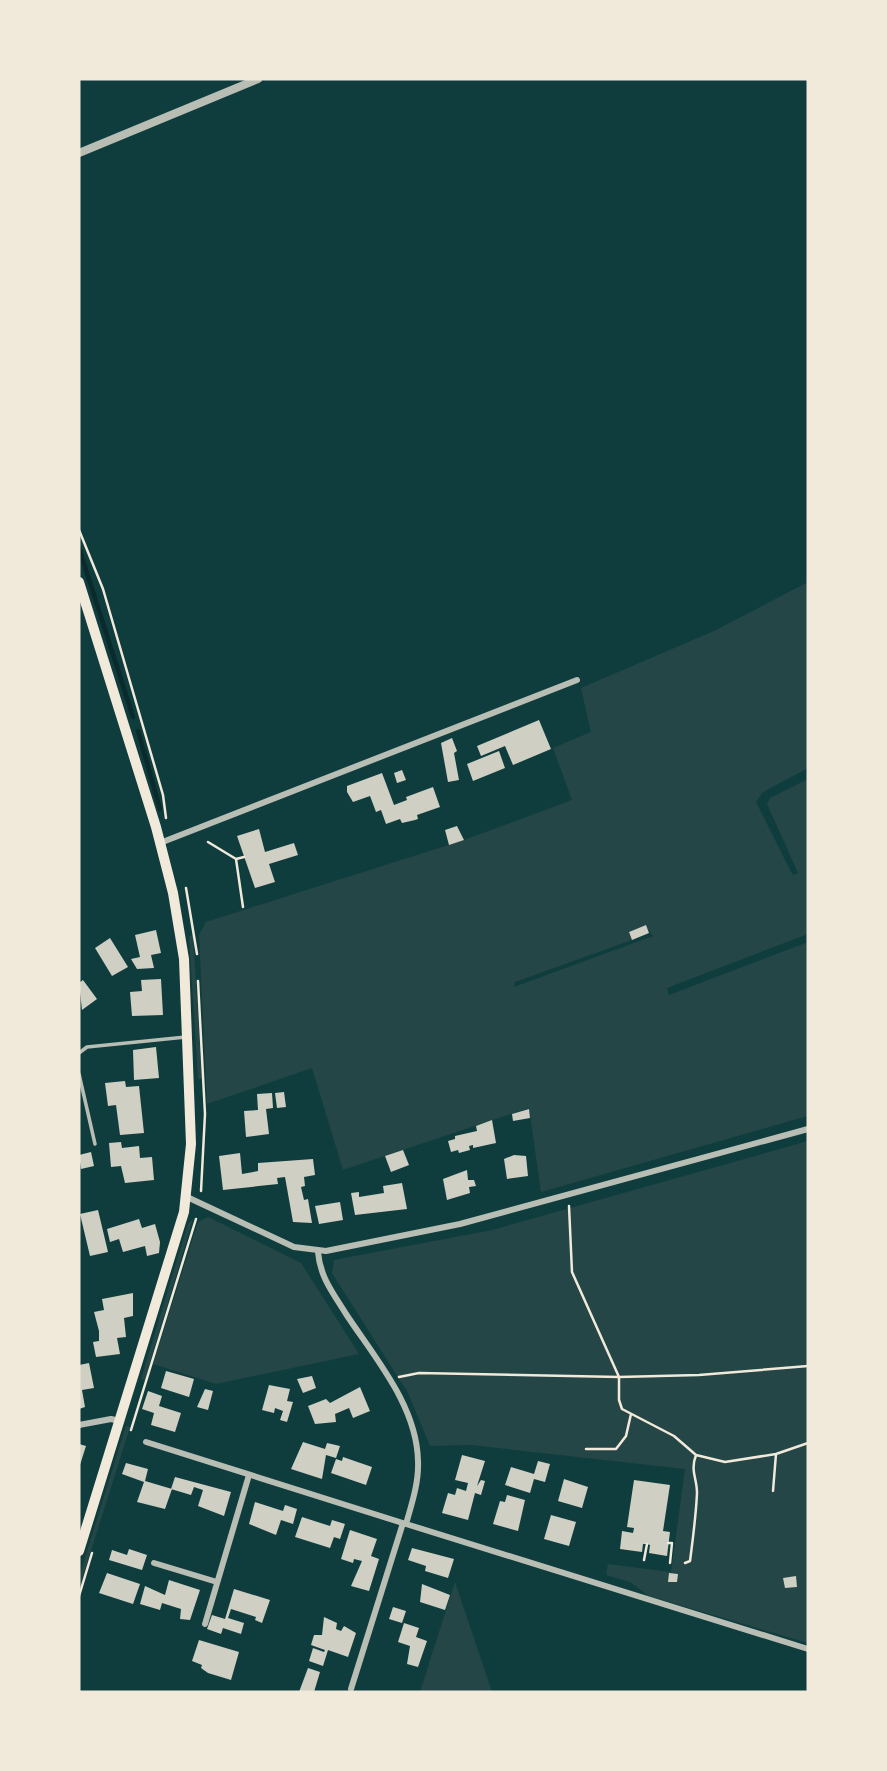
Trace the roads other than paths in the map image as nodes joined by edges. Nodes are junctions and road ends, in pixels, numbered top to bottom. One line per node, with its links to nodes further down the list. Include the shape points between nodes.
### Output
1 (258, 79): 2 (street)
2 (79, 153)
3 (79, 582): 5 (main road)
4 (577, 680): 5 (street)
5 (160, 843): 6 (main road, via 183,946)
6 (188, 1037): 7 (lane, via 87,1047); 11 (main road, via 191,1144)
7 (79, 1053)
8 (79, 1074): 10 (lane)
9 (808, 1129): 12 (street, via 424,1233)
10 (94, 1144)
11 (187, 1197): 12 (street, via 294,1247); 13 (main road)
12 (318, 1252): 17 (street, via 325,1281 408,1416 418,1474)
13 (120, 1421): 14 (street); 18 (main road)
14 (79, 1425)
15 (146, 1442): 16 (street)
16 (249, 1475): 17 (street); 20 (street)
17 (405, 1524): 22 (street); 23 (street)
18 (79, 1551)
19 (154, 1563): 20 (street)
20 (217, 1582): 21 (street)
21 (205, 1624)
22 (808, 1648)
23 (351, 1689)

